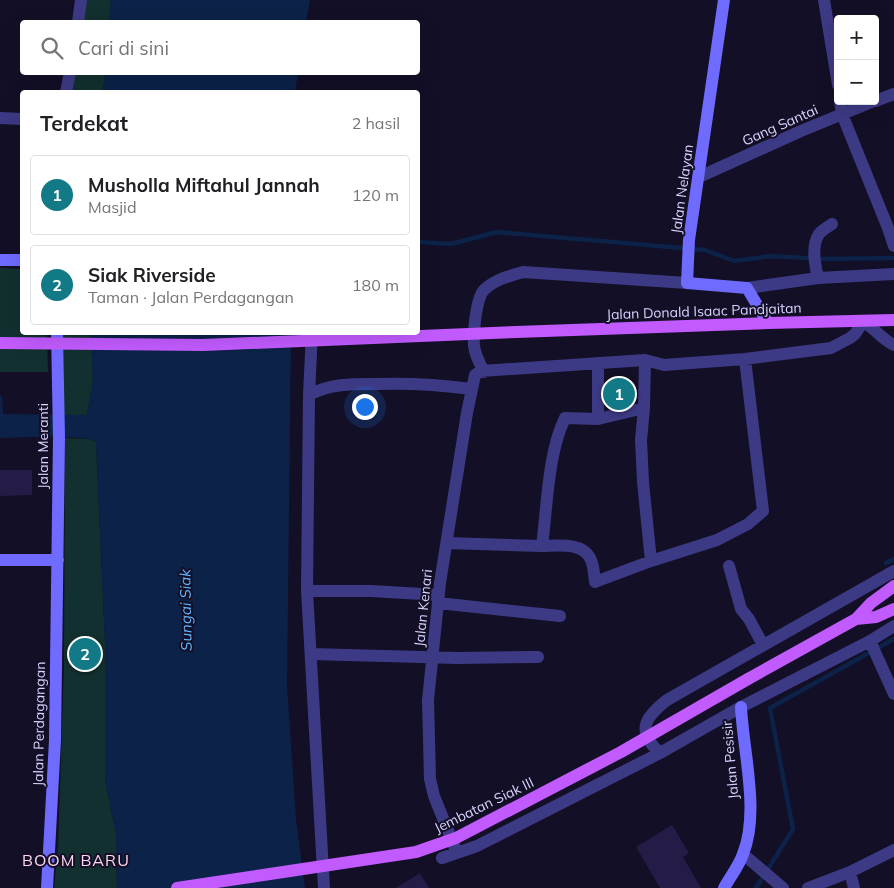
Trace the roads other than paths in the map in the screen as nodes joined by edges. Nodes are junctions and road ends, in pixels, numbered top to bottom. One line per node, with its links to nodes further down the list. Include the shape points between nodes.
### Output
1 (81, 0): 4 (street)
2 (724, 0): 15 (street, Jalan Nelayan)
3 (824, 0): 5 (street)
4 (78, 20)
5 (834, 61)
6 (69, 75): 7 (street)
7 (66, 90)
8 (894, 94): 9 (street, Gang Santai)
9 (879, 100)
10 (841, 105): 12 (street)
11 (865, 105): 12 (street, Gang Santai)
12 (842, 114): 15 (street, Gang Santai); 17 (street)
13 (0, 118): 14 (street)
14 (20, 119)
15 (699, 177): 22 (street, Jalan Nelayan, via 689,240)
16 (832, 224): 21 (street, via 819,234 814,248)
17 (894, 244)
18 (0, 260): 19 (street)
19 (20, 260)
20 (894, 274): 21 (street)
21 (818, 278): 23 (street)
22 (687, 283): 23 (street); 34 (street, via 523,272 497,281 482,292 478,302 474,347)
23 (747, 288): 25 (street)
24 (894, 320): 26 (main road, Jalan Donald Isaac Pandjaitan)
25 (768, 322): 26 (main road, Jalan Donald Isaac Pandjaitan); 29 (main road, Jalan Donald Isaac Pandjaitan, bridge, via 203,345)
26 (863, 322): 30 (street); 31 (street, via 855,334 831,348)
27 (57, 335): 42 (street, Jalan Meranti)
28 (312, 335): 36 (street)
29 (0, 343)
30 (894, 345)
31 (745, 359): 32 (street, via 664,365); 43 (street, via 763,511 748,524 717,540)
32 (645, 360): 33 (street); 37 (street)
33 (598, 363): 34 (street); 38 (street)
34 (484, 372): 35 (street, Jalan Kenari, via 475,375)
35 (472, 389): 36 (street, via 429,383 351,384 328,387); 39 (street, Jalan Kenari)
36 (309, 395): 47 (street)
37 (644, 408): 38 (street); 43 (street, via 642,482)
38 (598, 419): 40 (street, via 565,418 560,427)
39 (447, 543): 40 (street); 48 (street, Jalan Kenari)
40 (542, 546): 43 (street, via 581,549 591,559 595,582)
41 (0, 560): 42 (street)
42 (58, 560): 67 (street, Jalan Perdagangan, via 55,740)
43 (651, 561)
44 (729, 566): 54 (street, via 741,609)
45 (894, 572): 54 (street)
46 (894, 586): 51 (main road)
47 (307, 591): 48 (street, via 372,591); 55 (street)
48 (438, 599): 50 (street); 56 (street, Jalan Kenari)
49 (894, 609): 51 (main road, via 876,617)
50 (560, 616)
51 (856, 619): 68 (main road, Jembatan Siak III, bridge, via 622,752 456,838 416,852)
52 (894, 626): 53 (street, Jalan Pesisir)
53 (871, 644): 58 (street); 59 (street, Jalan Pesisir)
54 (762, 646): 60 (street, via 654,710 645,722 645,734)
55 (311, 654): 56 (street); 69 (street)
56 (433, 656): 57 (street); 62 (street, Jalan Kenari, via 428,700 430,779)
57 (538, 657)
58 (894, 694)
59 (741, 707): 60 (street); 63 (street, Jalan Pesisir, via 750,781 749,829)
60 (660, 753): 62 (street)
61 (894, 850): 65 (street)
62 (458, 853): 64 (street)
63 (743, 854): 66 (street); 70 (street, Jalan Pesisir)
64 (442, 858)
65 (850, 872): 71 (street); 72 (street)
66 (780, 884)
67 (46, 888)
68 (177, 888)
69 (324, 888)
70 (724, 888)
71 (808, 888)
72 (854, 888)

